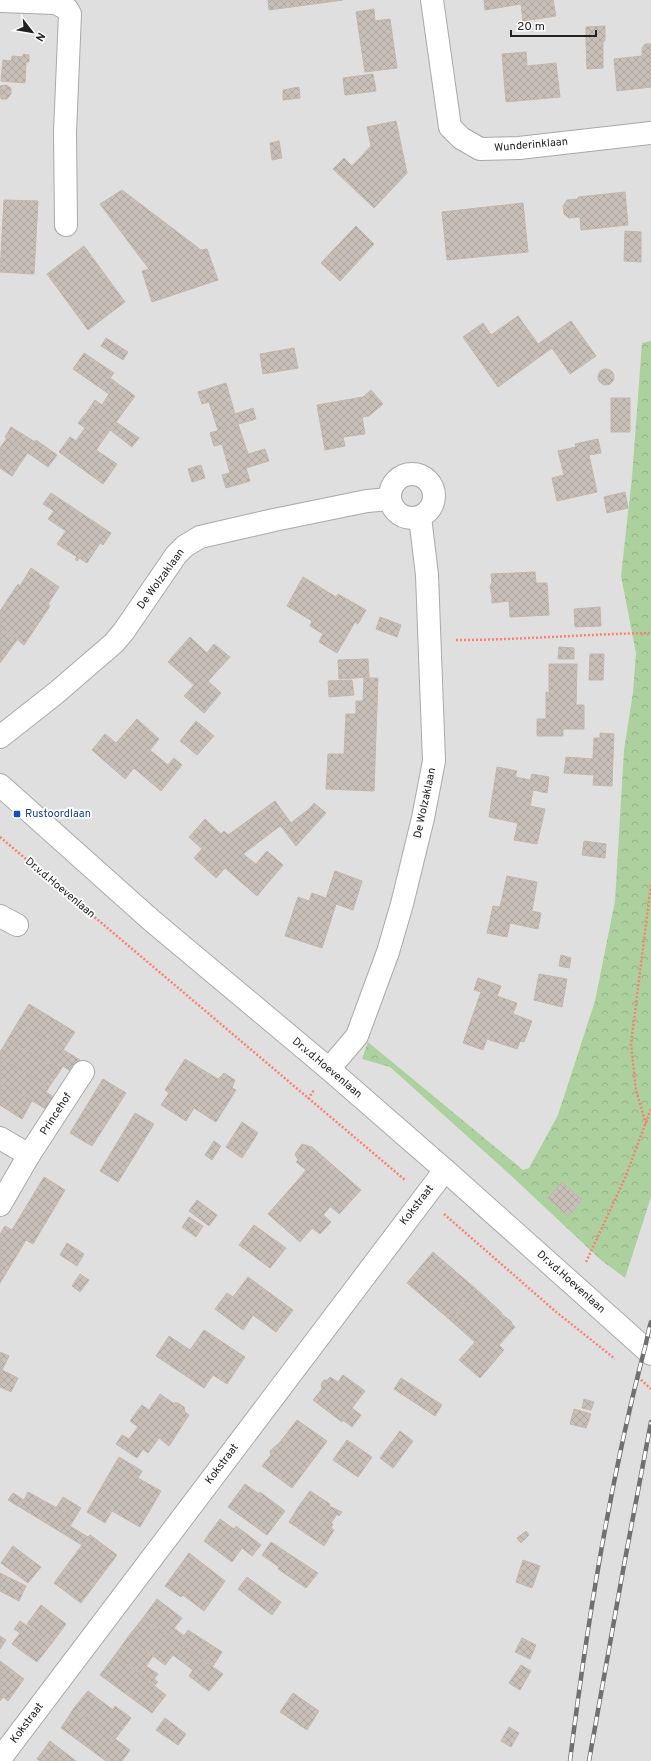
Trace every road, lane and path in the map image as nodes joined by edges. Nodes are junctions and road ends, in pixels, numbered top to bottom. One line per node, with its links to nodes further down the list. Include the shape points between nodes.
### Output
1 (432, 0): 3 (street, Wunderinklaan, via 450,127 470,144 480,149 519,148)
2 (0, 1): 4 (street, via 56,3 67,9 70,14 65,132)
3 (651, 133)
4 (66, 225)
5 (390, 499): 6 (street, via 392,507 404,517); 6 (street, via 394,484 401,477 410,474 420,475 433,489 434,499 431,509); 9 (street, De Wolzaklaan, via 367,501 274,520 200,537 185,546 176,555 114,644)
6 (420, 517): 8 (street, De Wolzaklaan, via 427,575)
7 (651, 633): 8 (path, via 496,640)
8 (430, 640): 13 (street, De Wolzaklaan, via 434,761 423,818 388,952 357,1036)
9 (0, 737)
10 (0, 785): 13 (street, Dr.v.d.Hoevenlaan, via 151,920)
11 (0, 837): 20 (path, Dr.v.d.Hoevenlaan)
12 (651, 884): 16 (path, via 631,1044 636,1090)
13 (329, 1070): 19 (street, Dr.v.d.Hoevenlaan)
14 (83, 1072): 18 (street, Princehof)
15 (651, 1109): 16 (path)
16 (646, 1124): 22 (path, via 625,1178)
17 (0, 1138): 18 (street)
18 (29, 1156): 21 (street, Princehof)
19 (445, 1170): 20 (street, Kokstraat); 23 (street, Dr.v.d.Hoevenlaan)
20 (424, 1196): 24 (path, Dr.v.d.Hoevenlaan, via 555,1311); 27 (street, Kokstraat)
21 (0, 1205)
22 (583, 1268)
23 (651, 1354)
24 (620, 1363)
25 (637, 1377): 26 (path)
26 (651, 1389)
27 (0, 1759)

